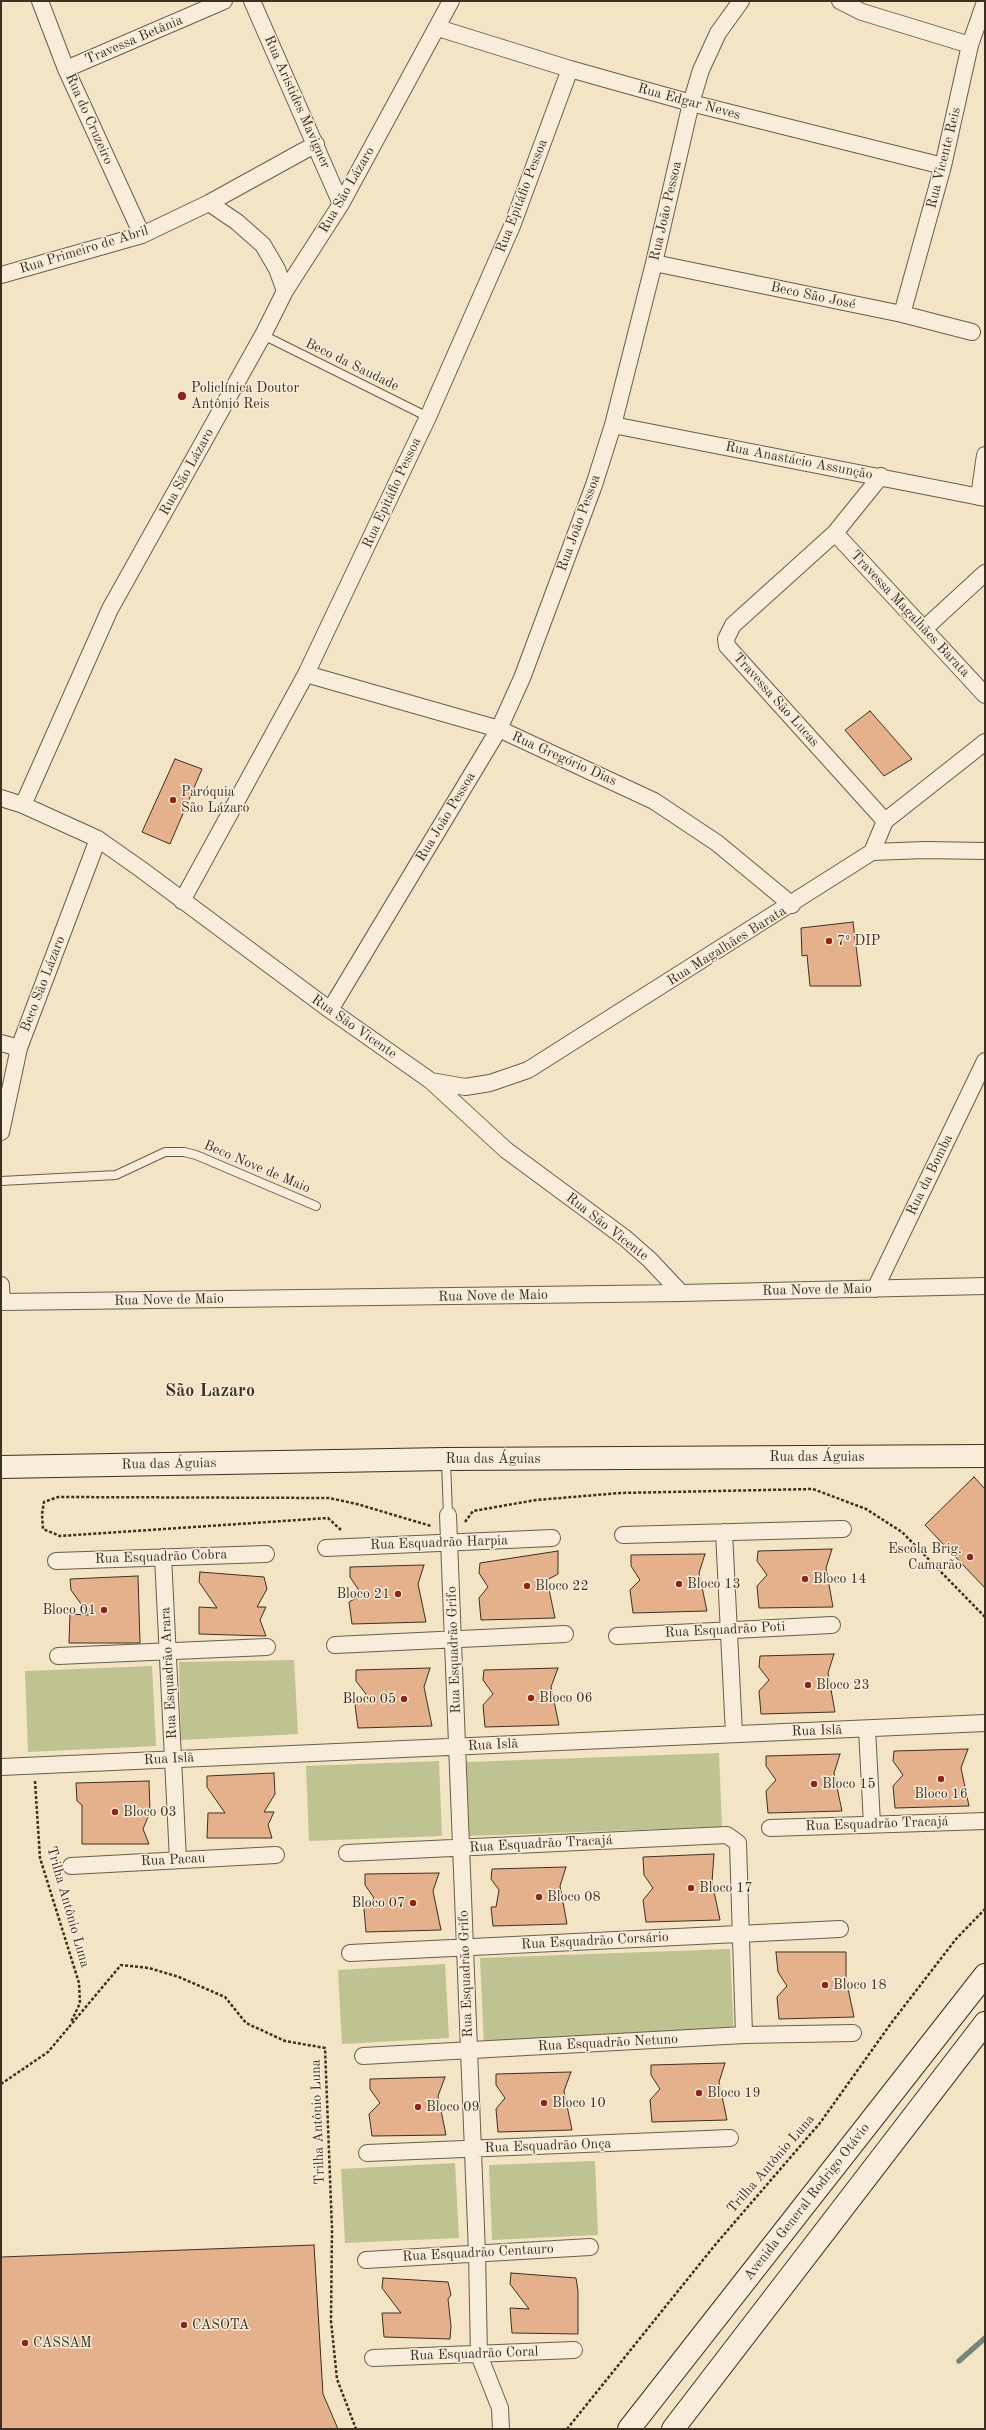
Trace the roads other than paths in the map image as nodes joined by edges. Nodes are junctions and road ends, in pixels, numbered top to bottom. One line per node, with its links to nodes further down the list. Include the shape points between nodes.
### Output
1 (40, 1): 10 (street, Rua do Cruzeiro)
2 (224, 1): 10 (street, Travessa Betânia)
3 (252, 1): 13 (street, Rua Aristides Mavigner)
4 (451, 1): 8 (street, Rua São Lázaro)
5 (741, 1): 12 (street, Rua João Pessoa, via 718,33 701,70)
6 (840, 1): 9 (street, via 862,12)
7 (985, 2): 9 (street, Rua Vicente Reis)
8 (438, 28): 11 (street, Rua Edgar Neves); 16 (street, Rua São Lázaro)
9 (970, 45): 14 (street, Rua Vicente Reis)
10 (66, 69): 17 (street, Rua do Cruzeiro)
11 (570, 69): 12 (street, Rua Edgar Neves); 24 (street, Rua Epitáfio Pessoa, via 512,226)
12 (691, 103): 14 (street, Rua Edgar Neves); 18 (street, Rua João Pessoa)
13 (316, 144): 15 (street, Rua Primeiro de Abril); 16 (street, Rua Aristides Mavigner)
14 (943, 166): 21 (street, Rua Vicente Reis)
15 (209, 203): 17 (street, Rua Primeiro de Abril); 20 (street, via 237,222 262,245 277,269)
16 (340, 204): 20 (street, Rua São Lázaro)
17 (142, 235): 19 (street, Rua Primeiro de Abril)
18 (654, 263): 21 (street, Beco São José); 25 (street, Rua João Pessoa)
19 (1, 275)
20 (285, 291): 23 (street, Rua São Lázaro)
21 (902, 314): 22 (street, Beco São José)
22 (972, 332)
23 (263, 336): 24 (lane, Beco da Saudade); 37 (street, Rua São Lázaro, via 110,609)
24 (428, 417): 32 (street, Rua Epitáfio Pessoa)
25 (612, 425): 27 (street, Rua Anastácio Assunção); 34 (street, Rua João Pessoa, via 594,485 567,559 522,678)
26 (985, 455): 28 (street)
27 (881, 476): 28 (street, Rua Anastácio Assunção); 29 (street, Travessa São Lucas)
28 (982, 498)
29 (834, 533): 31 (street, Travessa Magalhães Barata); 38 (street, Travessa São Lucas, via 732,624 726,639 727,646)
30 (985, 573): 31 (street)
31 (924, 629): 33 (street, Travessa Magalhães Barata)
32 (306, 674): 34 (street, Rua Gregório Dias); 42 (street, Rua Epitáfio Pessoa)
33 (985, 695)
34 (498, 729): 43 (street, Rua Gregório Dias, via 654,800 717,843); 44 (street, Rua João Pessoa)
35 (985, 742): 38 (street)
36 (1, 798): 37 (street, Rua São Vicente)
37 (23, 805): 39 (street, Rua São Vicente)
38 (885, 821): 41 (street)
39 (98, 839): 42 (street, Rua São Vicente); 46 (street, Beco São Lázaro)
40 (985, 851): 41 (street)
41 (872, 852): 43 (street, Rua Magalhães Barata)
42 (182, 901): 44 (street, Rua São Vicente)
43 (792, 905): 48 (street, Rua Magalhães Barata, via 528,1070 490,1083 465,1087)
44 (330, 1010): 48 (street, Rua São Vicente)
45 (1, 1043): 46 (street)
46 (19, 1048): 49 (street, Beco São Lázaro)
47 (985, 1060): 54 (street, Rua da Bomba)
48 (431, 1082): 55 (street, Rua São Vicente, via 506,1150 625,1238 650,1260)
49 (1, 1132)
50 (1, 1181): 51 (lane, Beco Nove de Maio, via 116,1175 165,1152 184,1152)
51 (316, 1206)
52 (1, 1285): 56 (street)
53 (985, 1286): 54 (street, Rua Nove de Maio)
54 (875, 1289): 55 (street, Rua Nove de Maio)
55 (680, 1293): 56 (street, Rua Nove de Maio)
56 (1, 1302)
57 (985, 1456): 58 (street, Rua das Águias)
58 (446, 1459): 59 (street, Rua das Águias); 60 (lane)
59 (1, 1467)
60 (448, 1515): 65 (street, Rua Esquadrão Grifo)
61 (843, 1529): 62 (street)
62 (724, 1532): 63 (street); 71 (street)
63 (623, 1535)
64 (552, 1538): 65 (street, Rua Esquadrão Harpia)
65 (450, 1543): 66 (street, Rua Esquadrão Harpia); 74 (street, Rua Esquadrão Grifo)
66 (326, 1548)
67 (266, 1554): 68 (street, Rua Esquadrão Cobra)
68 (163, 1557): 69 (street, Rua Esquadrão Cobra); 77 (street, Rua Esquadrão Arara)
69 (56, 1561)
70 (832, 1625): 71 (street, Rua Esquadrão Poti)
71 (729, 1630): 73 (street, Rua Esquadrão Poti); 81 (street)
72 (565, 1634): 74 (street)
73 (617, 1636)
74 (453, 1639): 75 (street); 82 (street, Rua Esquadrão Grifo)
75 (335, 1645)
76 (266, 1647): 77 (street)
77 (168, 1651): 78 (street); 83 (street, Rua Esquadrão Arara)
78 (58, 1656)
79 (985, 1723): 80 (street, Rua Islã)
80 (867, 1728): 81 (street, Rua Islã); 86 (street)
81 (734, 1734): 82 (street, Rua Islã)
82 (457, 1746): 83 (street, Rua Islã); 88 (street, Rua Esquadrão Grifo)
83 (173, 1759): 84 (street, Rua Islã); 91 (street, Rua Esquadrão Arara)
84 (1, 1767)
85 (985, 1820): 86 (street, Rua Esquadrão Tracajá)
86 (872, 1824): 87 (street, Rua Esquadrão Tracajá)
87 (770, 1828)
88 (461, 1848): 89 (street, Rua Esquadrão Tracajá); 94 (street, Rua Esquadrão Tracajá, via 727,1834 738,1843); 95 (street, Rua Esquadrão Grifo)
89 (347, 1853)
90 (276, 1855): 91 (street, Rua Pacau)
91 (178, 1860): 92 (street, Rua Pacau)
92 (71, 1866)
93 (840, 1929): 94 (street, Rua Esquadrão Corsário)
94 (739, 1934): 95 (street, Rua Esquadrão Corsário); 100 (street)
95 (465, 1948): 96 (street, Rua Esquadrão Corsário); 101 (street, Rua Esquadrão Grifo)
96 (350, 1953)
97 (985, 1975): 103 (street, Avenida General Rodrigo Otávio)
98 (985, 2023): 104 (street)
99 (853, 2033): 100 (street, Rua Esquadrão Netuno)
100 (744, 2035): 101 (street, Rua Esquadrão Netuno)
101 (469, 2050): 102 (street, Rua Esquadrão Netuno); 106 (street, Rua Esquadrão Grifo)
102 (363, 2056)
103 (912, 2067): 104 (street); 115 (street, Avenida General Rodrigo Otávio)
104 (936, 2087): 116 (street)
105 (730, 2138): 106 (street, Rua Esquadrão Onça)
106 (473, 2149): 107 (street, Rua Esquadrão Onça); 109 (street, Rua Esquadrão Grifo)
107 (367, 2153)
108 (590, 2247): 109 (street, Rua Esquadrão Centauro)
109 (477, 2253): 110 (street, Rua Esquadrão Centauro); 112 (street, Rua Esquadrão Grifo)
110 (366, 2260)
111 (574, 2350): 112 (street, Rua Esquadrão Coral)
112 (479, 2355): 113 (street, Rua Esquadrão Coral); 114 (street, Rua Esquadrão Grifo, via 500,2408)
113 (373, 2358)
114 (501, 2429)
115 (629, 2429)
116 (673, 2429)

